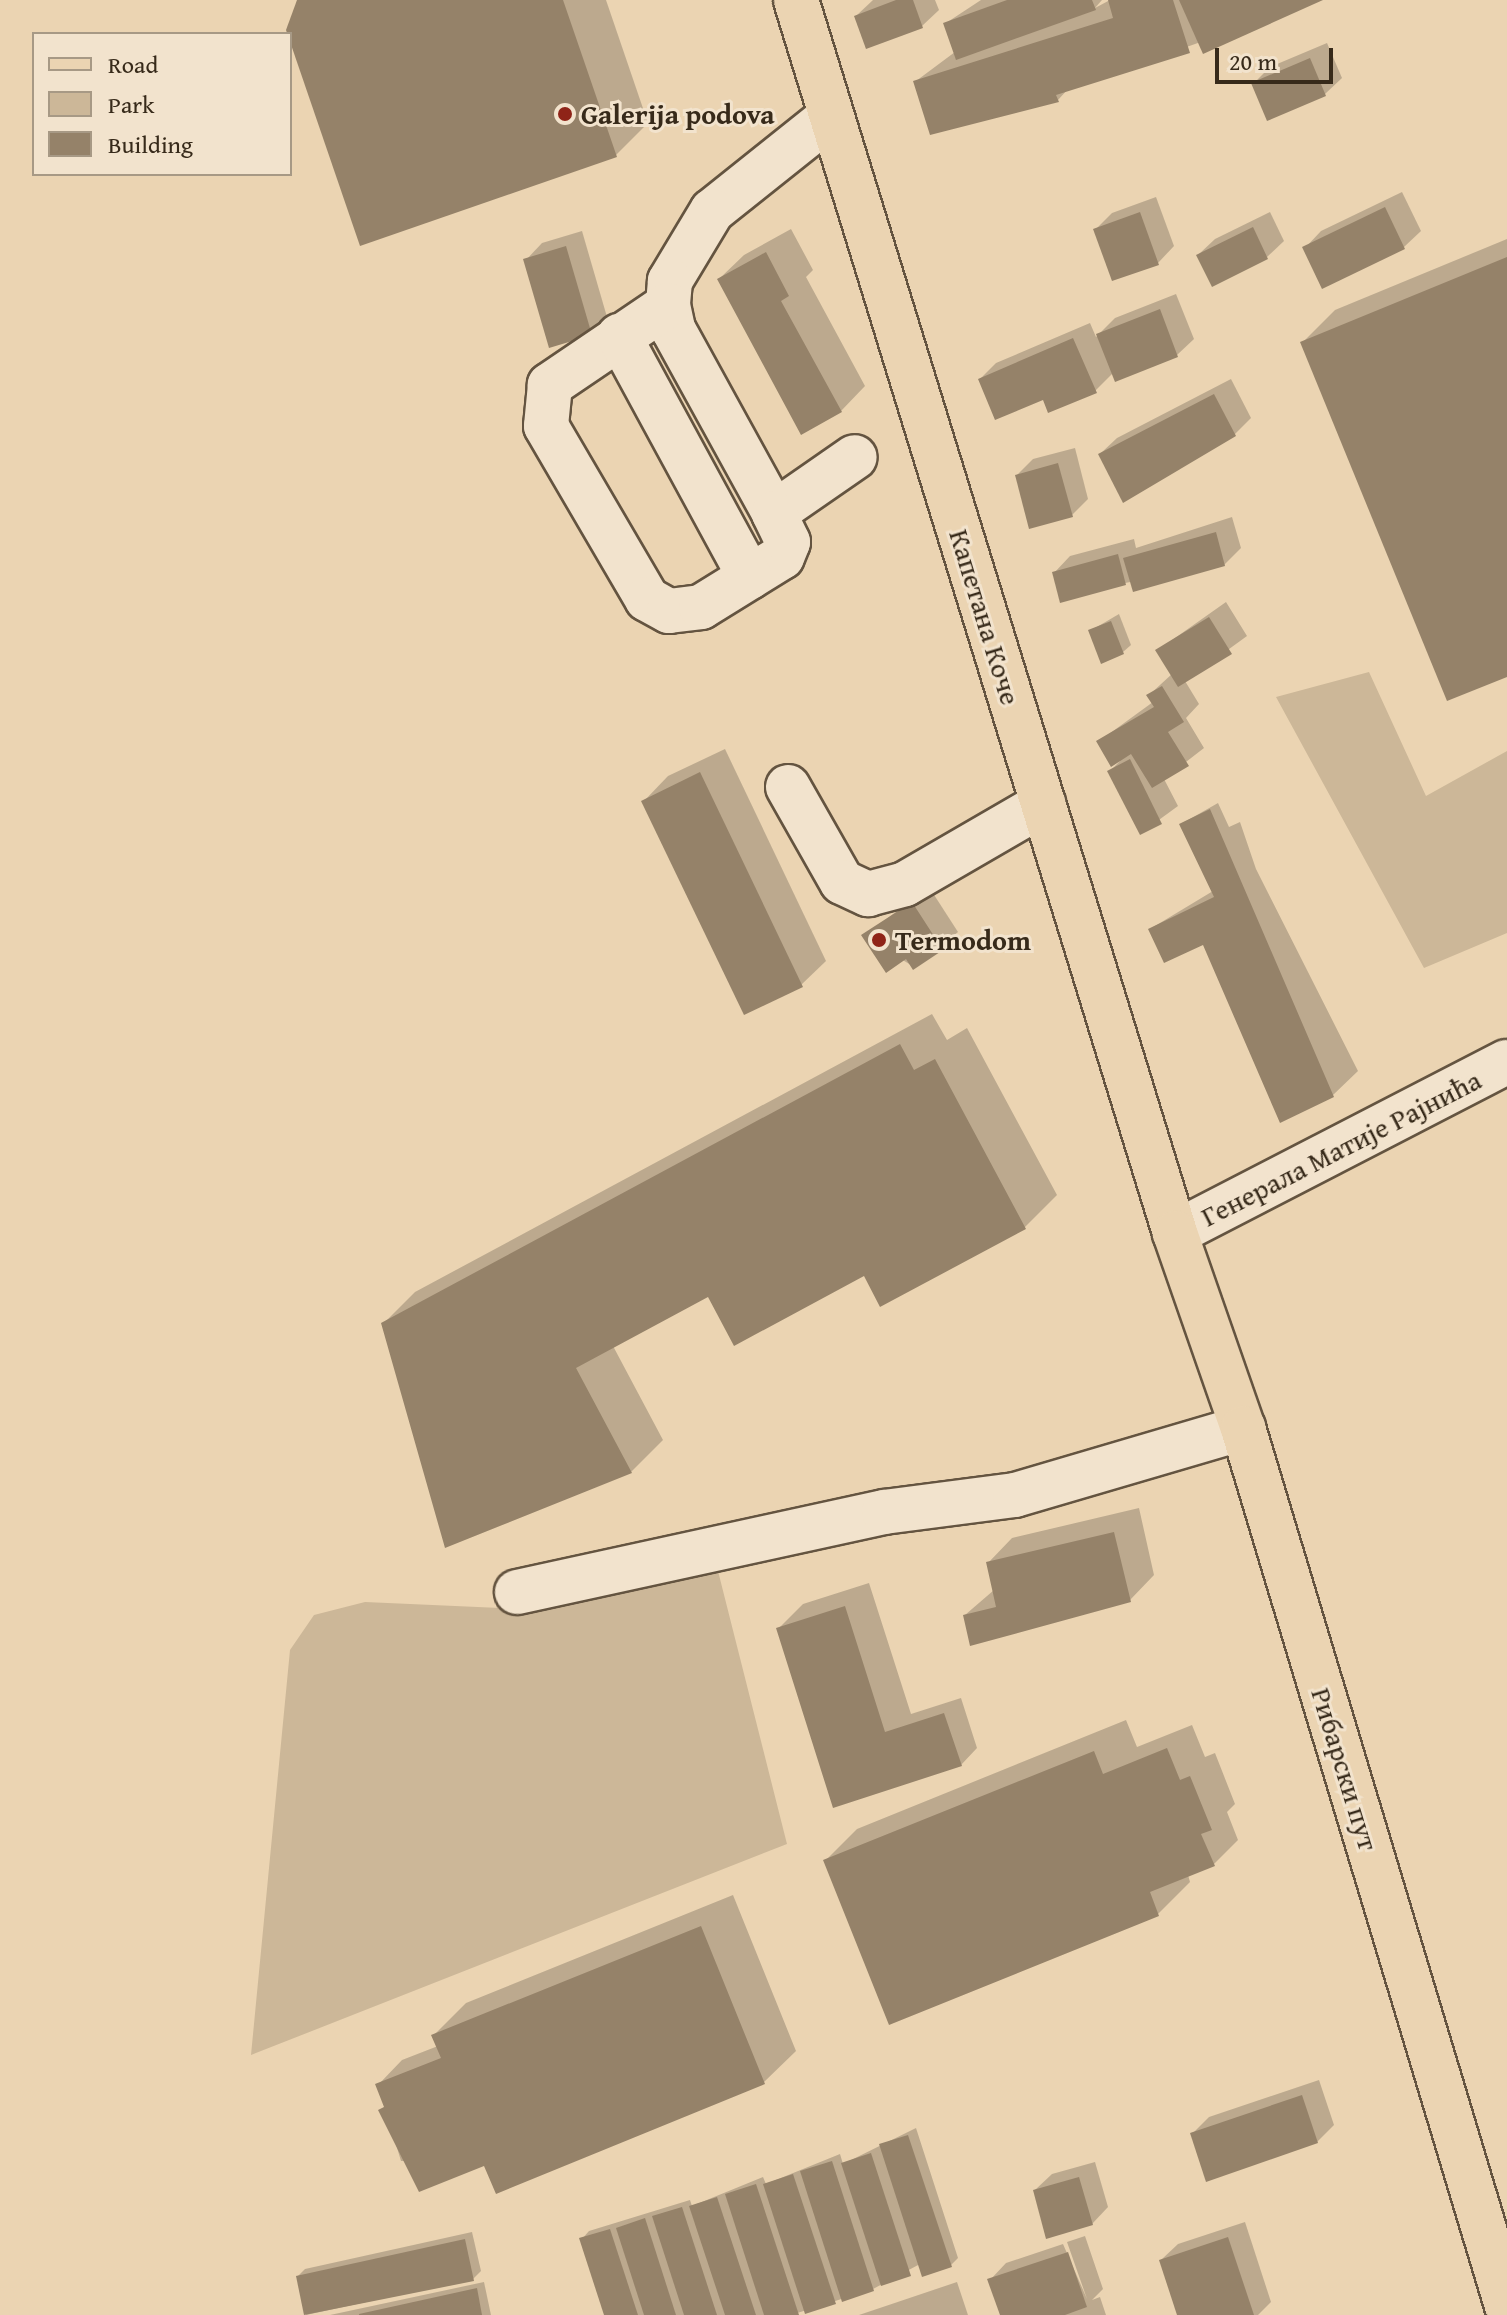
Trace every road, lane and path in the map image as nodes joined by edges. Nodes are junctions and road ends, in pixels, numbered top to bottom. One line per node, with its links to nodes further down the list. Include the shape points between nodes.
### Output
1 (796, 0): 2 (main road, Капетана Коче)
2 (831, 116): 3 (street, via 712,211 670,281); 9 (main road, Капетана Коче)
3 (668, 305): 4 (street); 6 (street, via 673,329)
4 (619, 336): 7 (street); 7 (street, via 550,385 546,426 647,599 669,611 701,607)
5 (855, 457): 6 (street)
6 (774, 513): 7 (street, via 788,542 782,557)
7 (750, 577)
8 (788, 787): 9 (street, via 842,882 868,894 905,884)
9 (1043, 804): 11 (main road, Капетана Коче)
10 (1507, 1062): 11 (street, Генерала Матије Рајнића)
11 (1175, 1233): 12 (main road, Рибарски пут)
12 (1243, 1428): 13 (street, via 1015,1495 884,1512); 14 (main road, Рибарски пут)
13 (517, 1592)
14 (1507, 2306)

